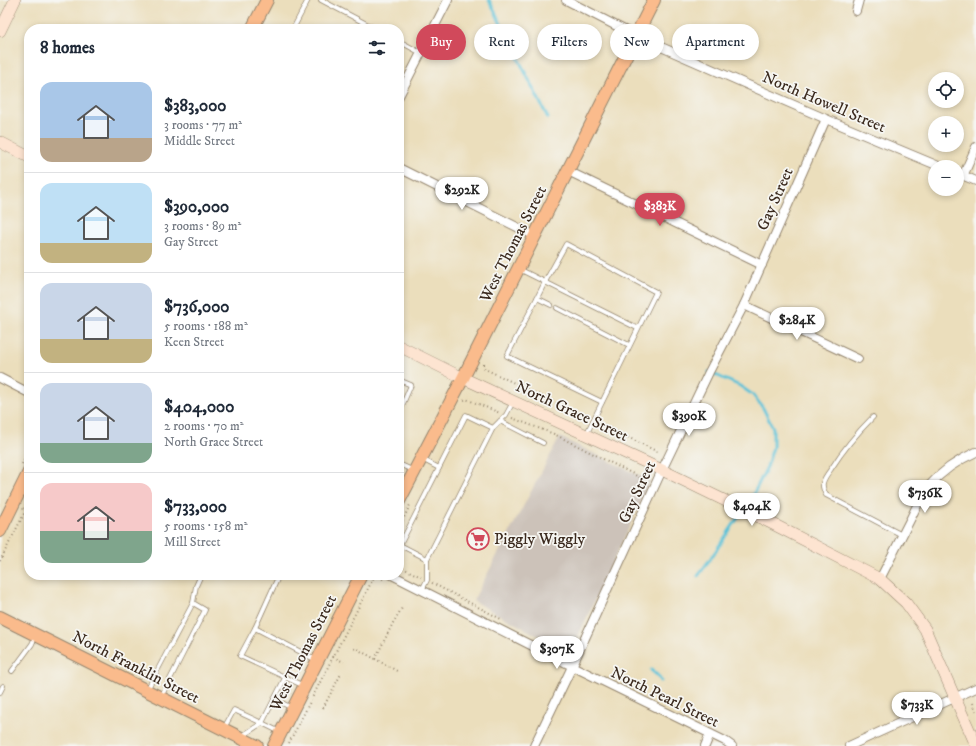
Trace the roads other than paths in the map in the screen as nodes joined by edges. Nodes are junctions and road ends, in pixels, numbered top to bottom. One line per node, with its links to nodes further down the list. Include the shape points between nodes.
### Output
1 (15, 0): 16 (main road)
2 (267, 0): 10 (main road)
3 (308, 0): 11 (lane)
4 (321, 0): 12 (lane)
5 (448, 0): 13 (street)
6 (566, 0): 14 (street, North Howell Street)
7 (654, 0): 15 (main road, West Thomas Street)
8 (859, 0): 9 (street)
9 (856, 11)
10 (255, 24)
11 (296, 24)
12 (367, 24)
13 (436, 24)
14 (613, 24)
15 (642, 24)
16 (0, 31)
17 (404, 44): 19 (lane)
18 (664, 48): 23 (street, North Howell Street)
19 (416, 50)
20 (417, 60): 22 (street)
21 (624, 60): 30 (main road, West Thomas Street)
22 (404, 86)
23 (826, 119): 27 (street, North Howell Street); 34 (street, Gay Street)
24 (0, 142): 26 (main road)
25 (976, 148): 28 (street)
26 (24, 154)
27 (928, 162)
28 (964, 168)
29 (404, 170): 33 (street)
30 (568, 171): 33 (main road, West Thomas Street); 34 (street)
31 (964, 176): 32 (street)
32 (976, 181)
33 (535, 236): 35 (main road, West Thomas Street)
34 (762, 264): 39 (street, Gay Street)
35 (518, 269): 36 (lane); 45 (main road, West Thomas Street)
36 (545, 282): 37 (lane); 41 (lane); 41 (lane, via 566,244 656,292)
37 (537, 298): 38 (lane); 51 (lane, via 507,356)
38 (551, 305)
39 (744, 305): 44 (street); 61 (street, Gay Street, via 708,372)
40 (557, 308): 42 (lane)
41 (637, 328): 42 (lane)
42 (629, 345): 51 (lane)
43 (404, 348): 45 (main road, North Grace Street)
44 (858, 359)
45 (463, 378): 50 (main road, North Grace Street); 58 (main road, West Thomas Street)
46 (1, 380): 48 (street)
47 (404, 382): 49 (lane, via 411,385)
48 (24, 391)
49 (404, 401)
50 (513, 401): 53 (lane); 55 (main road, North Grace Street)
51 (602, 402): 55 (lane)
52 (873, 417): 66 (lane, via 858,432 830,469 823,483 824,491)
53 (500, 421): 54 (lane); 56 (lane)
54 (493, 428): 60 (lane, via 466,415); 69 (lane)
55 (586, 435): 61 (main road, North Grace Street)
56 (544, 443)
57 (976, 452): 66 (street, via 954,463 928,487)
58 (421, 459): 60 (lane); 62 (main road, West Thomas Street)
59 (404, 467): 62 (lane)
60 (439, 468): 67 (lane)
61 (662, 470): 70 (main road, North Grace Street); 81 (street, Gay Street)
62 (414, 472): 64 (main road, West Thomas Street)
63 (24, 482): 65 (main road)
64 (404, 491)
65 (0, 531)
66 (902, 535): 70 (street)
67 (404, 537)
68 (404, 547): 69 (lane)
69 (427, 559): 75 (lane, via 428,580)
70 (880, 579): 90 (main road, North Grace Street, via 906,603 925,629)
71 (199, 580): 76 (lane)
72 (277, 580): 78 (lane)
73 (358, 580): 80 (main road, West Thomas Street)
74 (402, 580): 75 (street, North Pearl Street)
75 (422, 590): 81 (street, North Pearl Street)
76 (193, 603): 87 (lane); 89 (lane, via 205,610)
77 (0, 617): 79 (main road, North Franklin Street)
78 (255, 628): 80 (lane); 83 (lane, via 240,656)
79 (36, 635): 82 (lane); 87 (main road, North Franklin Street)
80 (317, 661): 85 (main road, West Thomas Street)
81 (572, 666): 96 (street, North Pearl Street); 101 (street, Gay Street)
82 (12, 671)
83 (285, 678): 85 (lane); 91 (lane)
84 (3, 686): 88 (lane)
85 (304, 687): 92 (main road, West Thomas Street)
86 (976, 688): 90 (street)
87 (147, 690): 89 (main road, North Franklin Street)
88 (0, 692)
89 (161, 698): 94 (main road, North Franklin Street)
90 (955, 698): 98 (main road, North Grace Street); 104 (street)
91 (274, 699): 92 (lane); 93 (lane)
92 (293, 709): 95 (main road, West Thomas Street)
93 (262, 723): 94 (lane, via 234,710); 95 (lane); 97 (lane)
94 (223, 729): 97 (main road, North Franklin Street)
95 (281, 733): 100 (main road, West Thomas Street)
96 (710, 734): 102 (street); 103 (street, North Pearl Street)
97 (240, 738): 99 (main road, North Franklin Street)
98 (976, 745)
99 (257, 746)
100 (274, 746)
101 (534, 746)
102 (706, 746)
103 (732, 746)
104 (849, 746)

